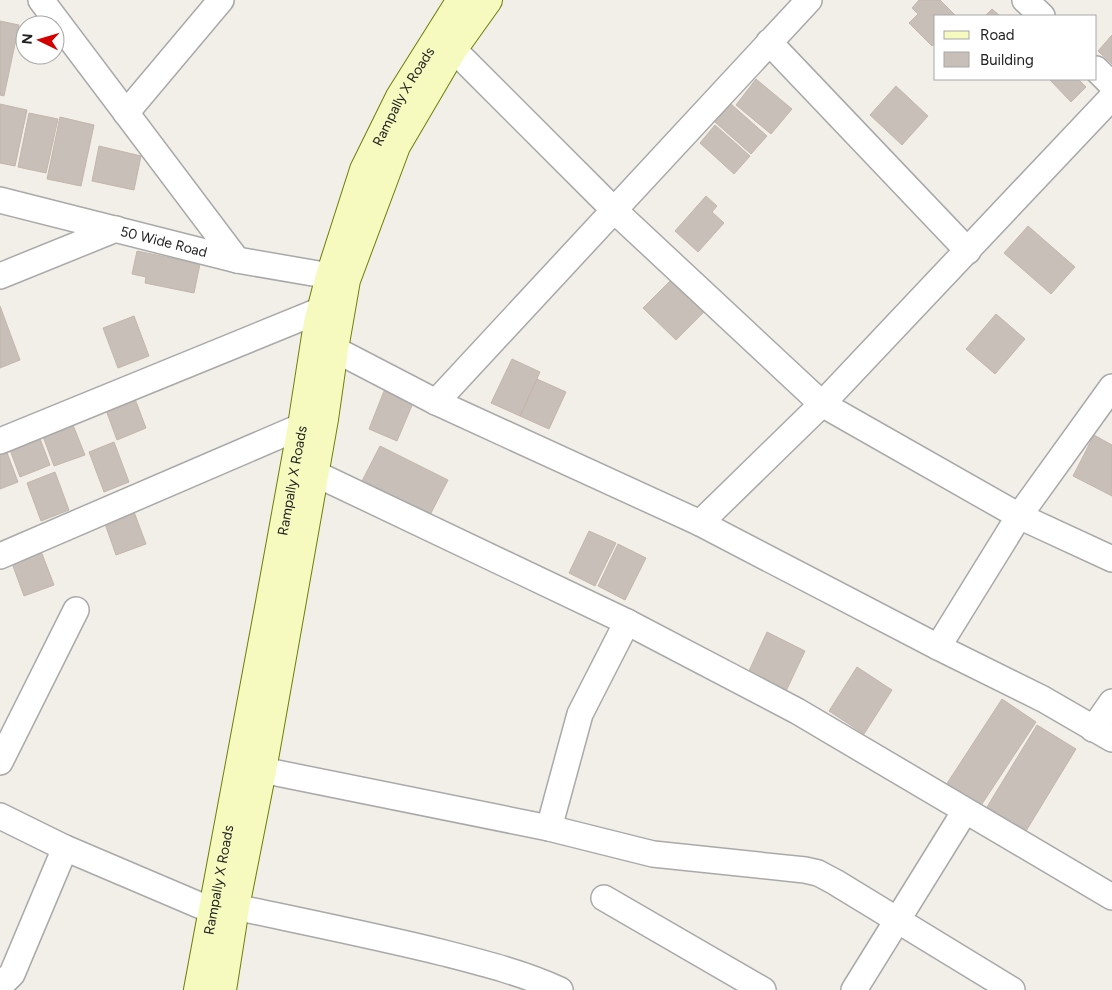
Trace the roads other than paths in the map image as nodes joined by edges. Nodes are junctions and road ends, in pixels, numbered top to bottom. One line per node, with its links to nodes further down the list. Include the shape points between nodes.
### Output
1 (221, 0): 13 (street)
2 (488, 0): 9 (main road)
3 (809, 0): 8 (street)
4 (1025, 0): 7 (street)
5 (41, 1): 13 (street)
6 (456, 2): 20 (main road, Rampally X Roads, via 400,97 364,170)
7 (1041, 15)
8 (769, 42): 15 (street); 17 (street)
9 (454, 49): 15 (street); 22 (main road, via 396,146 346,280)
10 (1097, 71): 11 (street)
11 (1112, 86)
12 (1112, 98): 17 (street)
13 (126, 113): 18 (street)
14 (0, 200): 16 (street, 50 Wide Road)
15 (614, 210): 24 (street); 25 (street)
16 (116, 229): 18 (street, 50 Wide Road); 19 (street)
17 (968, 251): 25 (street)
18 (238, 260): 20 (street, 50 Wide Road)
19 (0, 276)
20 (330, 276): 21 (main road, Rampally X Roads)
21 (321, 310): 26 (main road, Rampally X Roads); 27 (street)
22 (334, 349): 24 (street); 28 (main road)
23 (1112, 386): 29 (street)
24 (436, 402): 30 (street)
25 (822, 404): 29 (street); 30 (street)
26 (302, 426): 31 (street); 46 (main road, Rampally X Roads)
27 (0, 442)
28 (314, 473): 34 (street); 39 (main road)
29 (1019, 516): 32 (street); 35 (street)
30 (700, 523): 35 (street)
31 (0, 556)
32 (1112, 559)
33 (76, 610): 38 (street)
34 (627, 622): 40 (street, via 797,711); 42 (street, via 580,714)
35 (938, 647): 37 (street, via 1043,699)
36 (1112, 702): 37 (street)
37 (1103, 734)
38 (0, 762)
39 (262, 770): 42 (street); 46 (main road)
40 (965, 811): 44 (street); 47 (street)
41 (0, 816): 43 (street)
42 (549, 828): 47 (street, via 653,854 818,873)
43 (65, 848): 46 (street); 48 (street, via 12,974)
44 (1112, 897)
45 (604, 898): 52 (street)
46 (224, 909): 49 (street, via 412,945 498,967); 50 (main road, Rampally X Roads); 51 (main road)
47 (897, 920): 53 (street); 54 (street)
48 (0, 982)
49 (545, 987)
50 (198, 990)
51 (222, 990)
52 (763, 990)
53 (854, 990)
54 (1012, 990)

